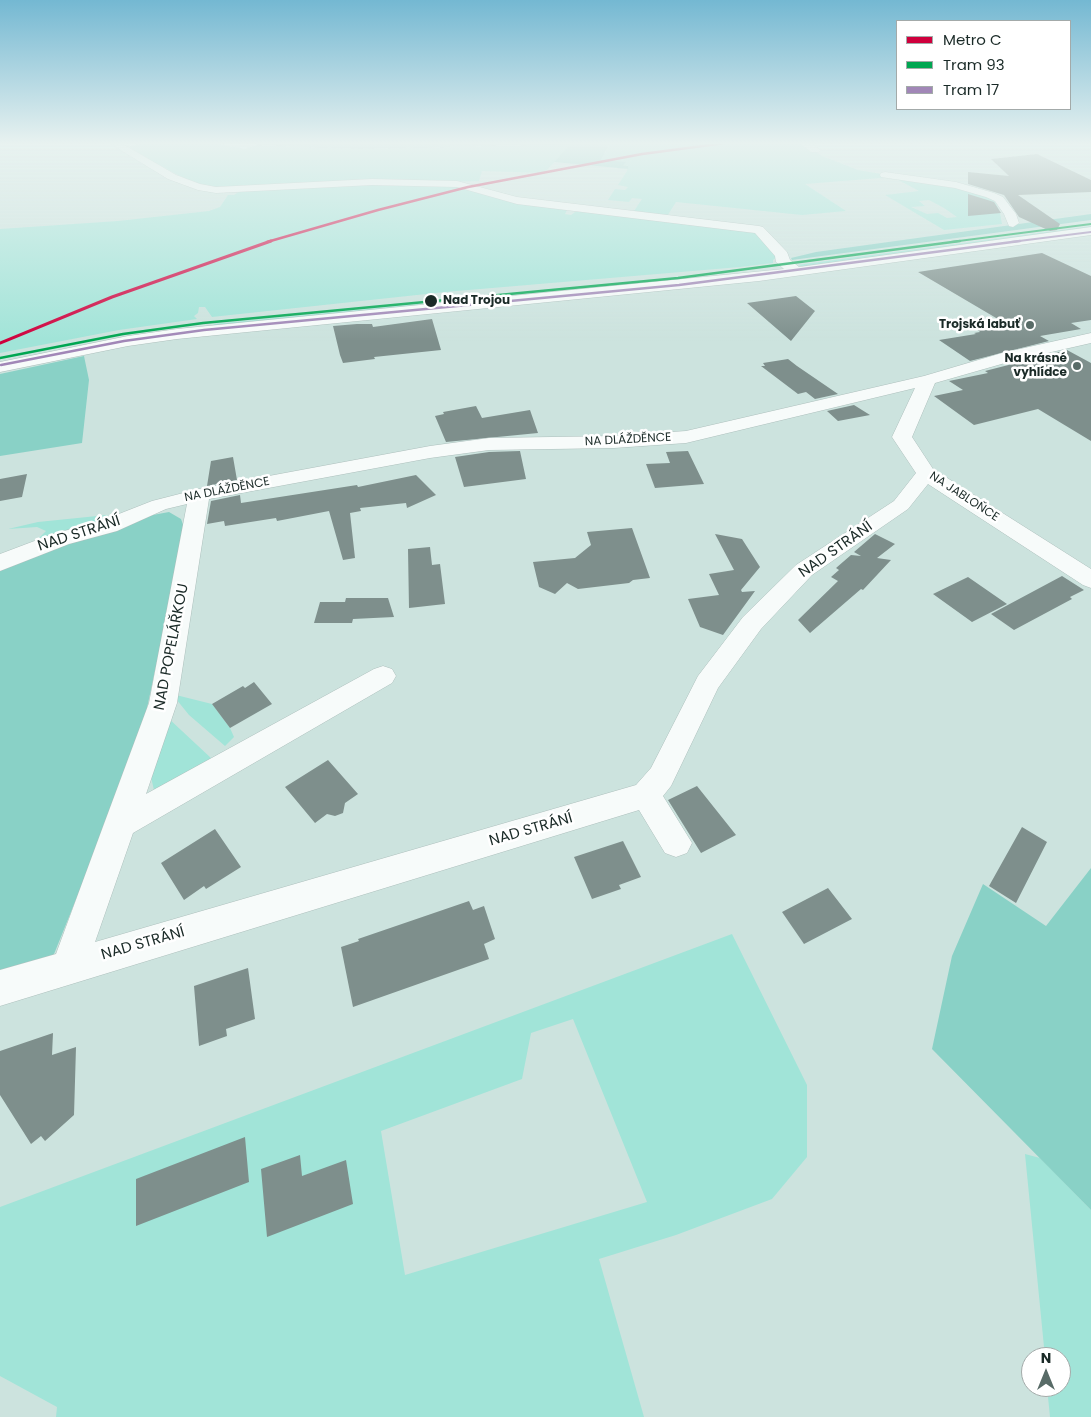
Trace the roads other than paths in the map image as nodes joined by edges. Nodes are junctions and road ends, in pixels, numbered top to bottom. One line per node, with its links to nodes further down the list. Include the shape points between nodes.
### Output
1 (591, 209): 5 (street, via 759,230 786,254 783,262)
2 (1006, 209): 3 (street, via 1010,214 1008,224)
3 (1029, 222)
4 (1091, 231): 5 (street)
5 (796, 272): 7 (street, via 645,290 177,334)
6 (1091, 338): 8 (street, NA DLÁŽDĚNCE)
7 (0, 367)
8 (928, 380): 9 (street, NA JABLOŇCE, via 902,437); 10 (street, NA DLÁŽDĚNCE, via 686,437 488,444)
9 (926, 473): 13 (street, NA JABLOŇCE); 15 (street, NAD STRÁNÍ, via 901,505 804,570 752,623 707,683 661,777)
10 (200, 495): 11 (street, NA DLÁŽDĚNCE); 16 (street, NAD POPELÁŘKOU, via 163,703)
11 (158, 504): 12 (street, NAD STRÁNÍ, via 109,526 61,539)
12 (0, 564)
13 (1091, 580)
14 (383, 676): 16 (street)
15 (646, 794): 17 (street); 18 (street, NAD STRÁNÍ)
16 (120, 824): 18 (street, NAD POPELÁŘKOU)
17 (676, 843)
18 (69, 966): 19 (street, NAD STRÁNÍ)
19 (0, 988)

